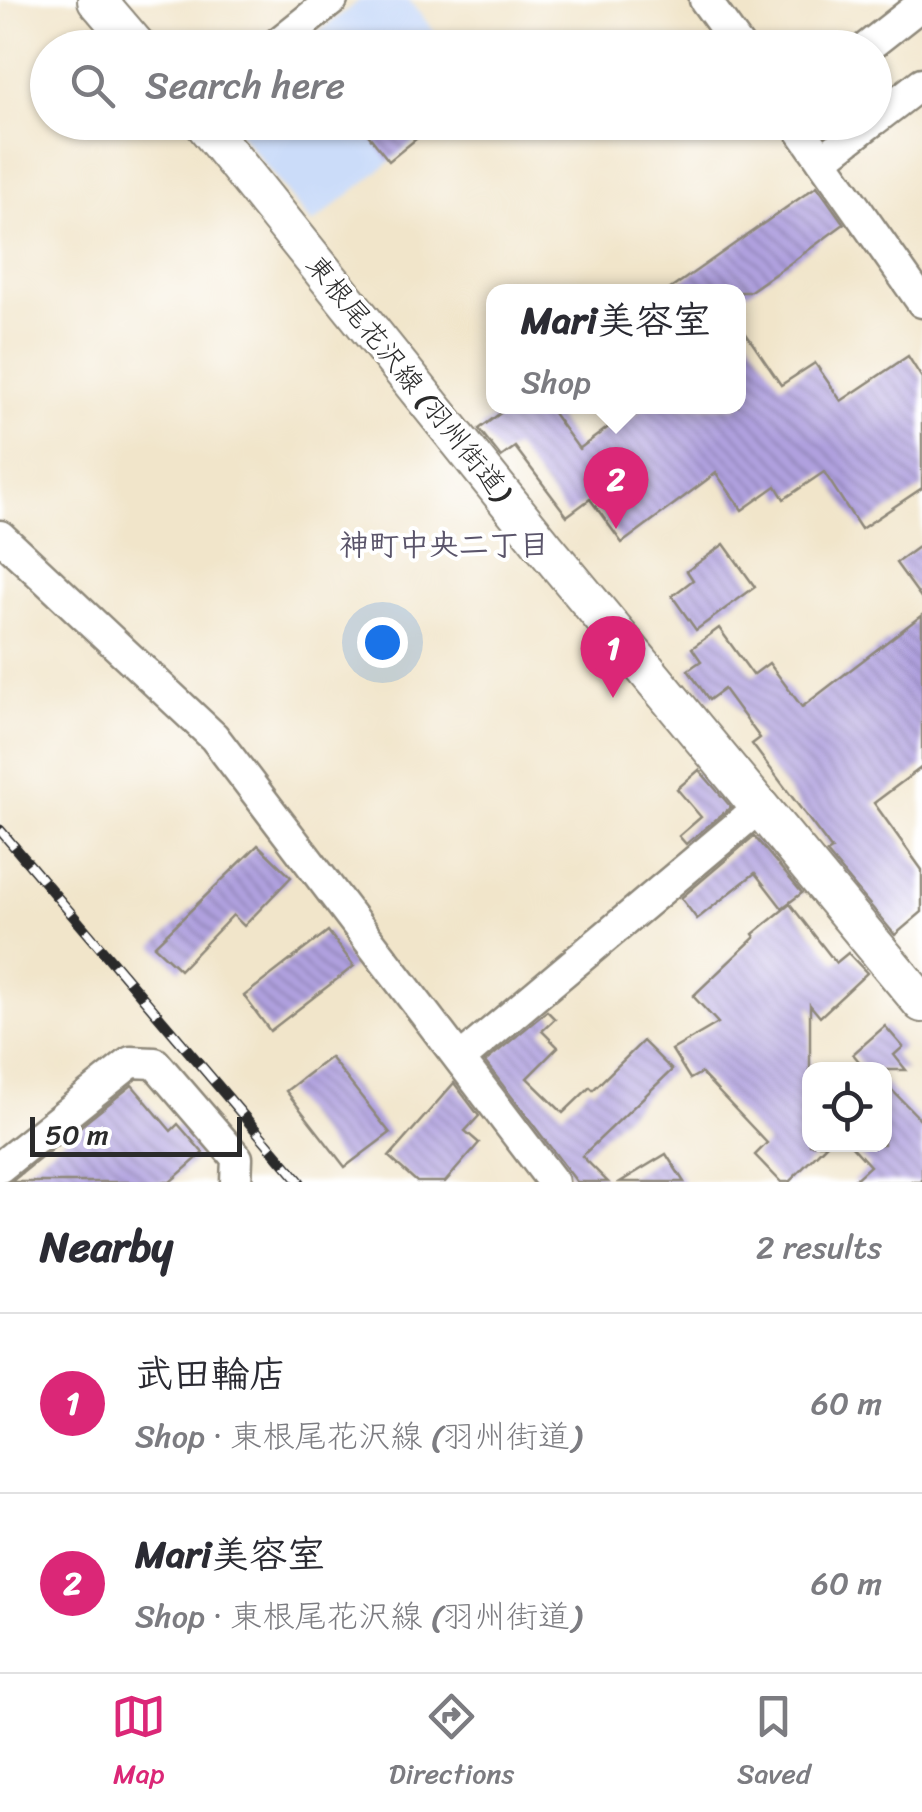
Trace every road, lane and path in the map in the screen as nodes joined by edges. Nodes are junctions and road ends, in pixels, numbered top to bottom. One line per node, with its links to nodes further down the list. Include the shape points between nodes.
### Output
1 (97, 0): 5 (main road)
2 (332, 0): 6 (street)
3 (705, 0): 7 (street)
4 (922, 4): 8 (street)
5 (123, 30)
6 (294, 30)
7 (727, 30)
8 (889, 30)
9 (922, 83): 10 (street)
10 (892, 106)
11 (217, 140): 17 (main road, 東根尾花沢線 (羽州街道))
12 (808, 140): 14 (street)
13 (848, 140): 14 (street)
14 (822, 160): 15 (street)
15 (922, 302)
16 (0, 536): 19 (street, via 214,737)
17 (761, 806): 18 (main road, 東根尾花沢線 (羽州街道)); 19 (street)
18 (922, 1003)
19 (460, 1059): 22 (street)
20 (0, 1167): 21 (street, via 131,1062 156,1063 236,1158)
21 (236, 1182)
22 (553, 1182)

